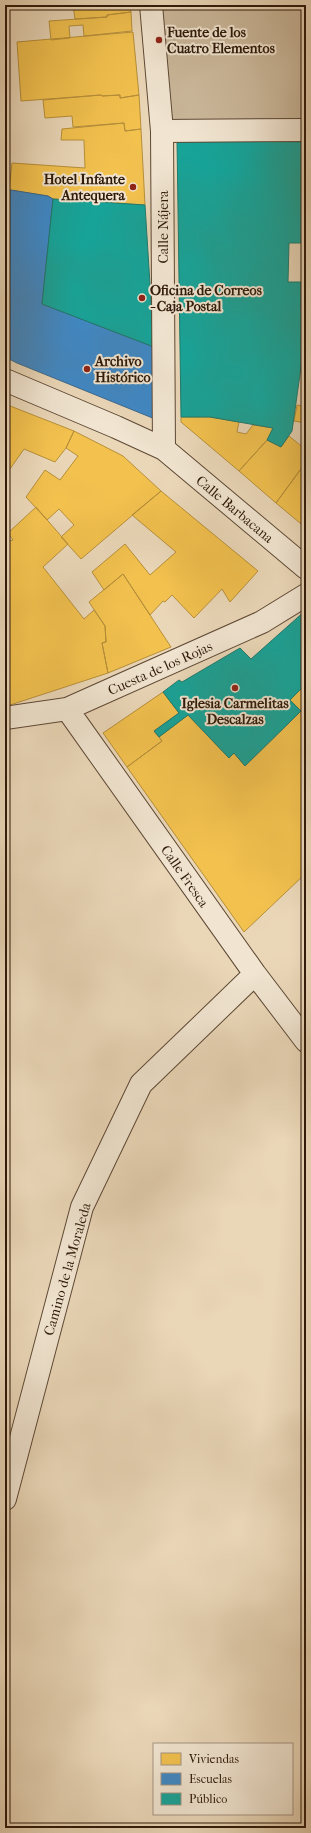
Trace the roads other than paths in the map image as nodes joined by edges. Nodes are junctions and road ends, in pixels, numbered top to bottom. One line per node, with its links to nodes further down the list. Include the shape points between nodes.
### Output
1 (151, 5): 3 (street, Calle Nájera)
2 (306, 130): 3 (street)
3 (162, 131): 5 (street, Calle Nájera)
4 (5, 380): 5 (street, Calle Barbacana)
5 (164, 449): 6 (street, Calle Barbacana)
6 (306, 568)
7 (306, 594): 8 (street, Cuesta de los Rojas, via 262,622)
8 (67, 709): 9 (street, Cuesta de los Rojas); 10 (street, Calle Fresca)
9 (5, 718)
10 (255, 974): 11 (street, Calle Fresca); 12 (street, Camino de la Moraleda, via 141,1084 82,1207)
11 (306, 1041)
12 (5, 1499)

